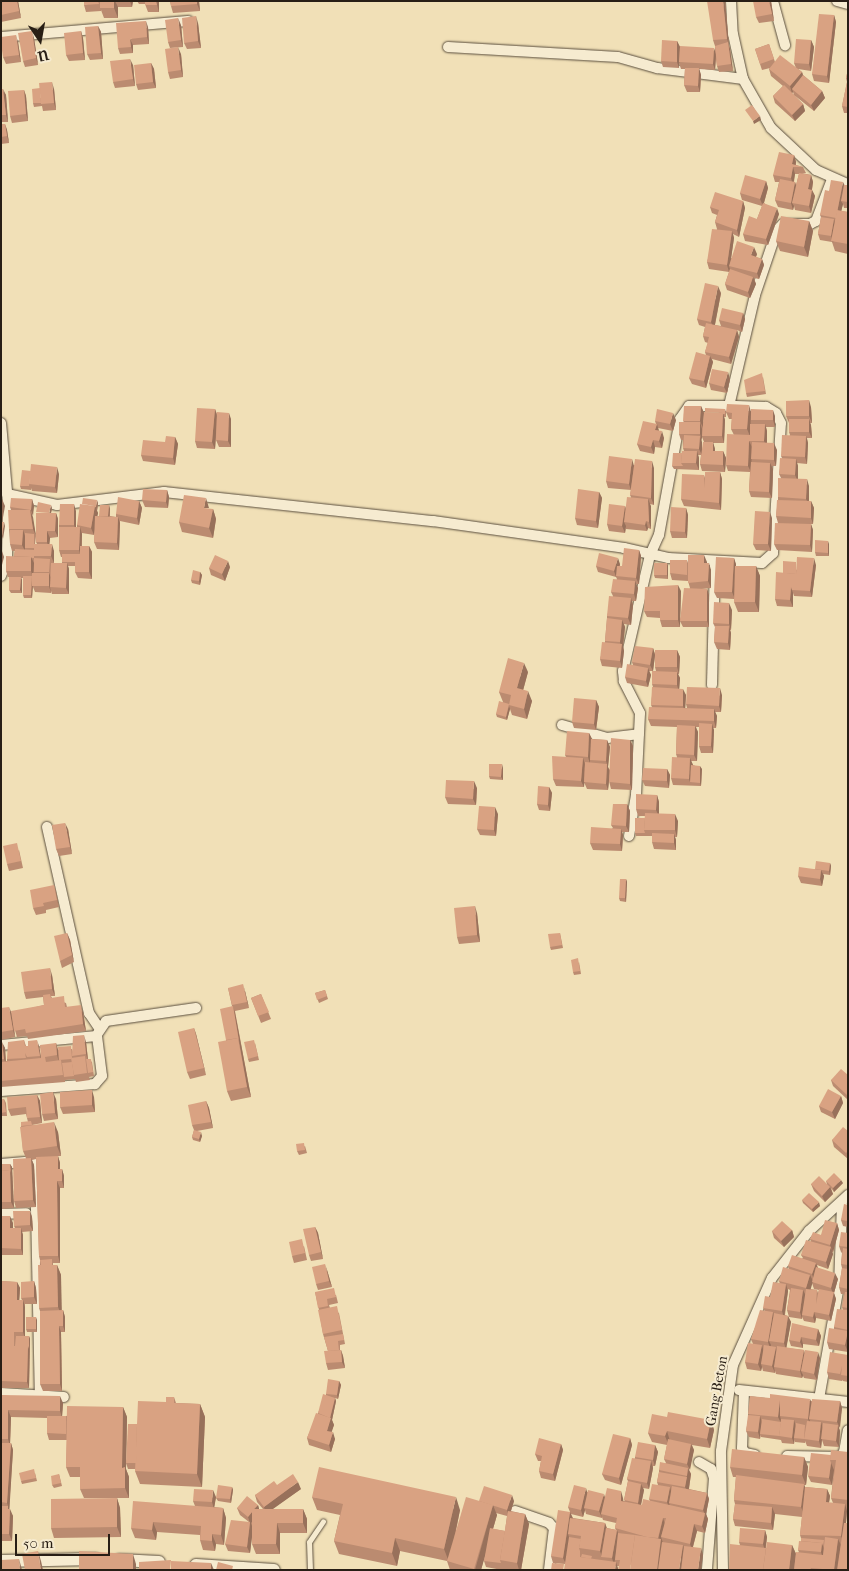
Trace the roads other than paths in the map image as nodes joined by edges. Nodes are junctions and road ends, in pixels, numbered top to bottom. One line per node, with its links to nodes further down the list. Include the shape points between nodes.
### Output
1 (731, 1): 9 (street, via 733,34)
2 (773, 1): 7 (street)
3 (837, 1): 4 (street)
4 (848, 4)
5 (188, 21): 6 (street)
6 (1, 37)
7 (785, 45)
8 (448, 47): 9 (street, via 618,57 657,68)
9 (743, 79): 10 (street, via 771,128 802,160)
10 (832, 179): 11 (street); 12 (street, via 816,221 810,224 788,223 777,230 755,295)
11 (848, 184)
12 (729, 406): 15 (street, via 695,405 685,408 680,419 659,535); 16 (street, via 766,407 780,418 773,553 762,563)
13 (1, 424): 14 (street)
14 (8, 494): 15 (street, via 57,505 164,492 433,521 624,548); 17 (street, via 7,560)
15 (650, 555): 16 (street); 20 (street, via 623,671 624,681 638,704)
16 (715, 563): 18 (street)
17 (1, 576)
18 (712, 684)
19 (562, 725): 20 (street, via 607,738)
20 (639, 734): 22 (street, via 636,795)
21 (47, 827): 24 (street, via 89,1013)
22 (629, 836)
23 (196, 1008): 24 (street, via 106,1021)
24 (98, 1032): 25 (street); 26 (street, via 102,1076 95,1084)
25 (1, 1045)
26 (1, 1091)
27 (50, 1160): 28 (street)
28 (35, 1162): 29 (street); 31 (street)
29 (1, 1164)
30 (845, 1199): 33 (street, Gang Beton, via 809,1231 772,1278 742,1341); 38 (street, via 839,1286)
31 (37, 1213): 32 (street); 36 (street, via 33,1282)
32 (1, 1214)
33 (730, 1390): 34 (street); 49 (street, Gang Beton, via 721,1465)
34 (744, 1391): 38 (street); 40 (street, via 742,1448 750,1455 840,1457 846,1446)
35 (1, 1393): 36 (street)
36 (40, 1396): 37 (street)
37 (64, 1396)
38 (819, 1399): 39 (street)
39 (848, 1402)
40 (848, 1430)
41 (698, 1462): 48 (street, via 711,1469 714,1478)
42 (515, 1511): 47 (street, via 549,1523 554,1528)
43 (323, 1521): 46 (lane, via 309,1542)
44 (1, 1561): 45 (street, via 102,1559)
45 (269, 1569)
46 (310, 1570)
47 (549, 1570)
48 (707, 1570)
49 (723, 1570)

